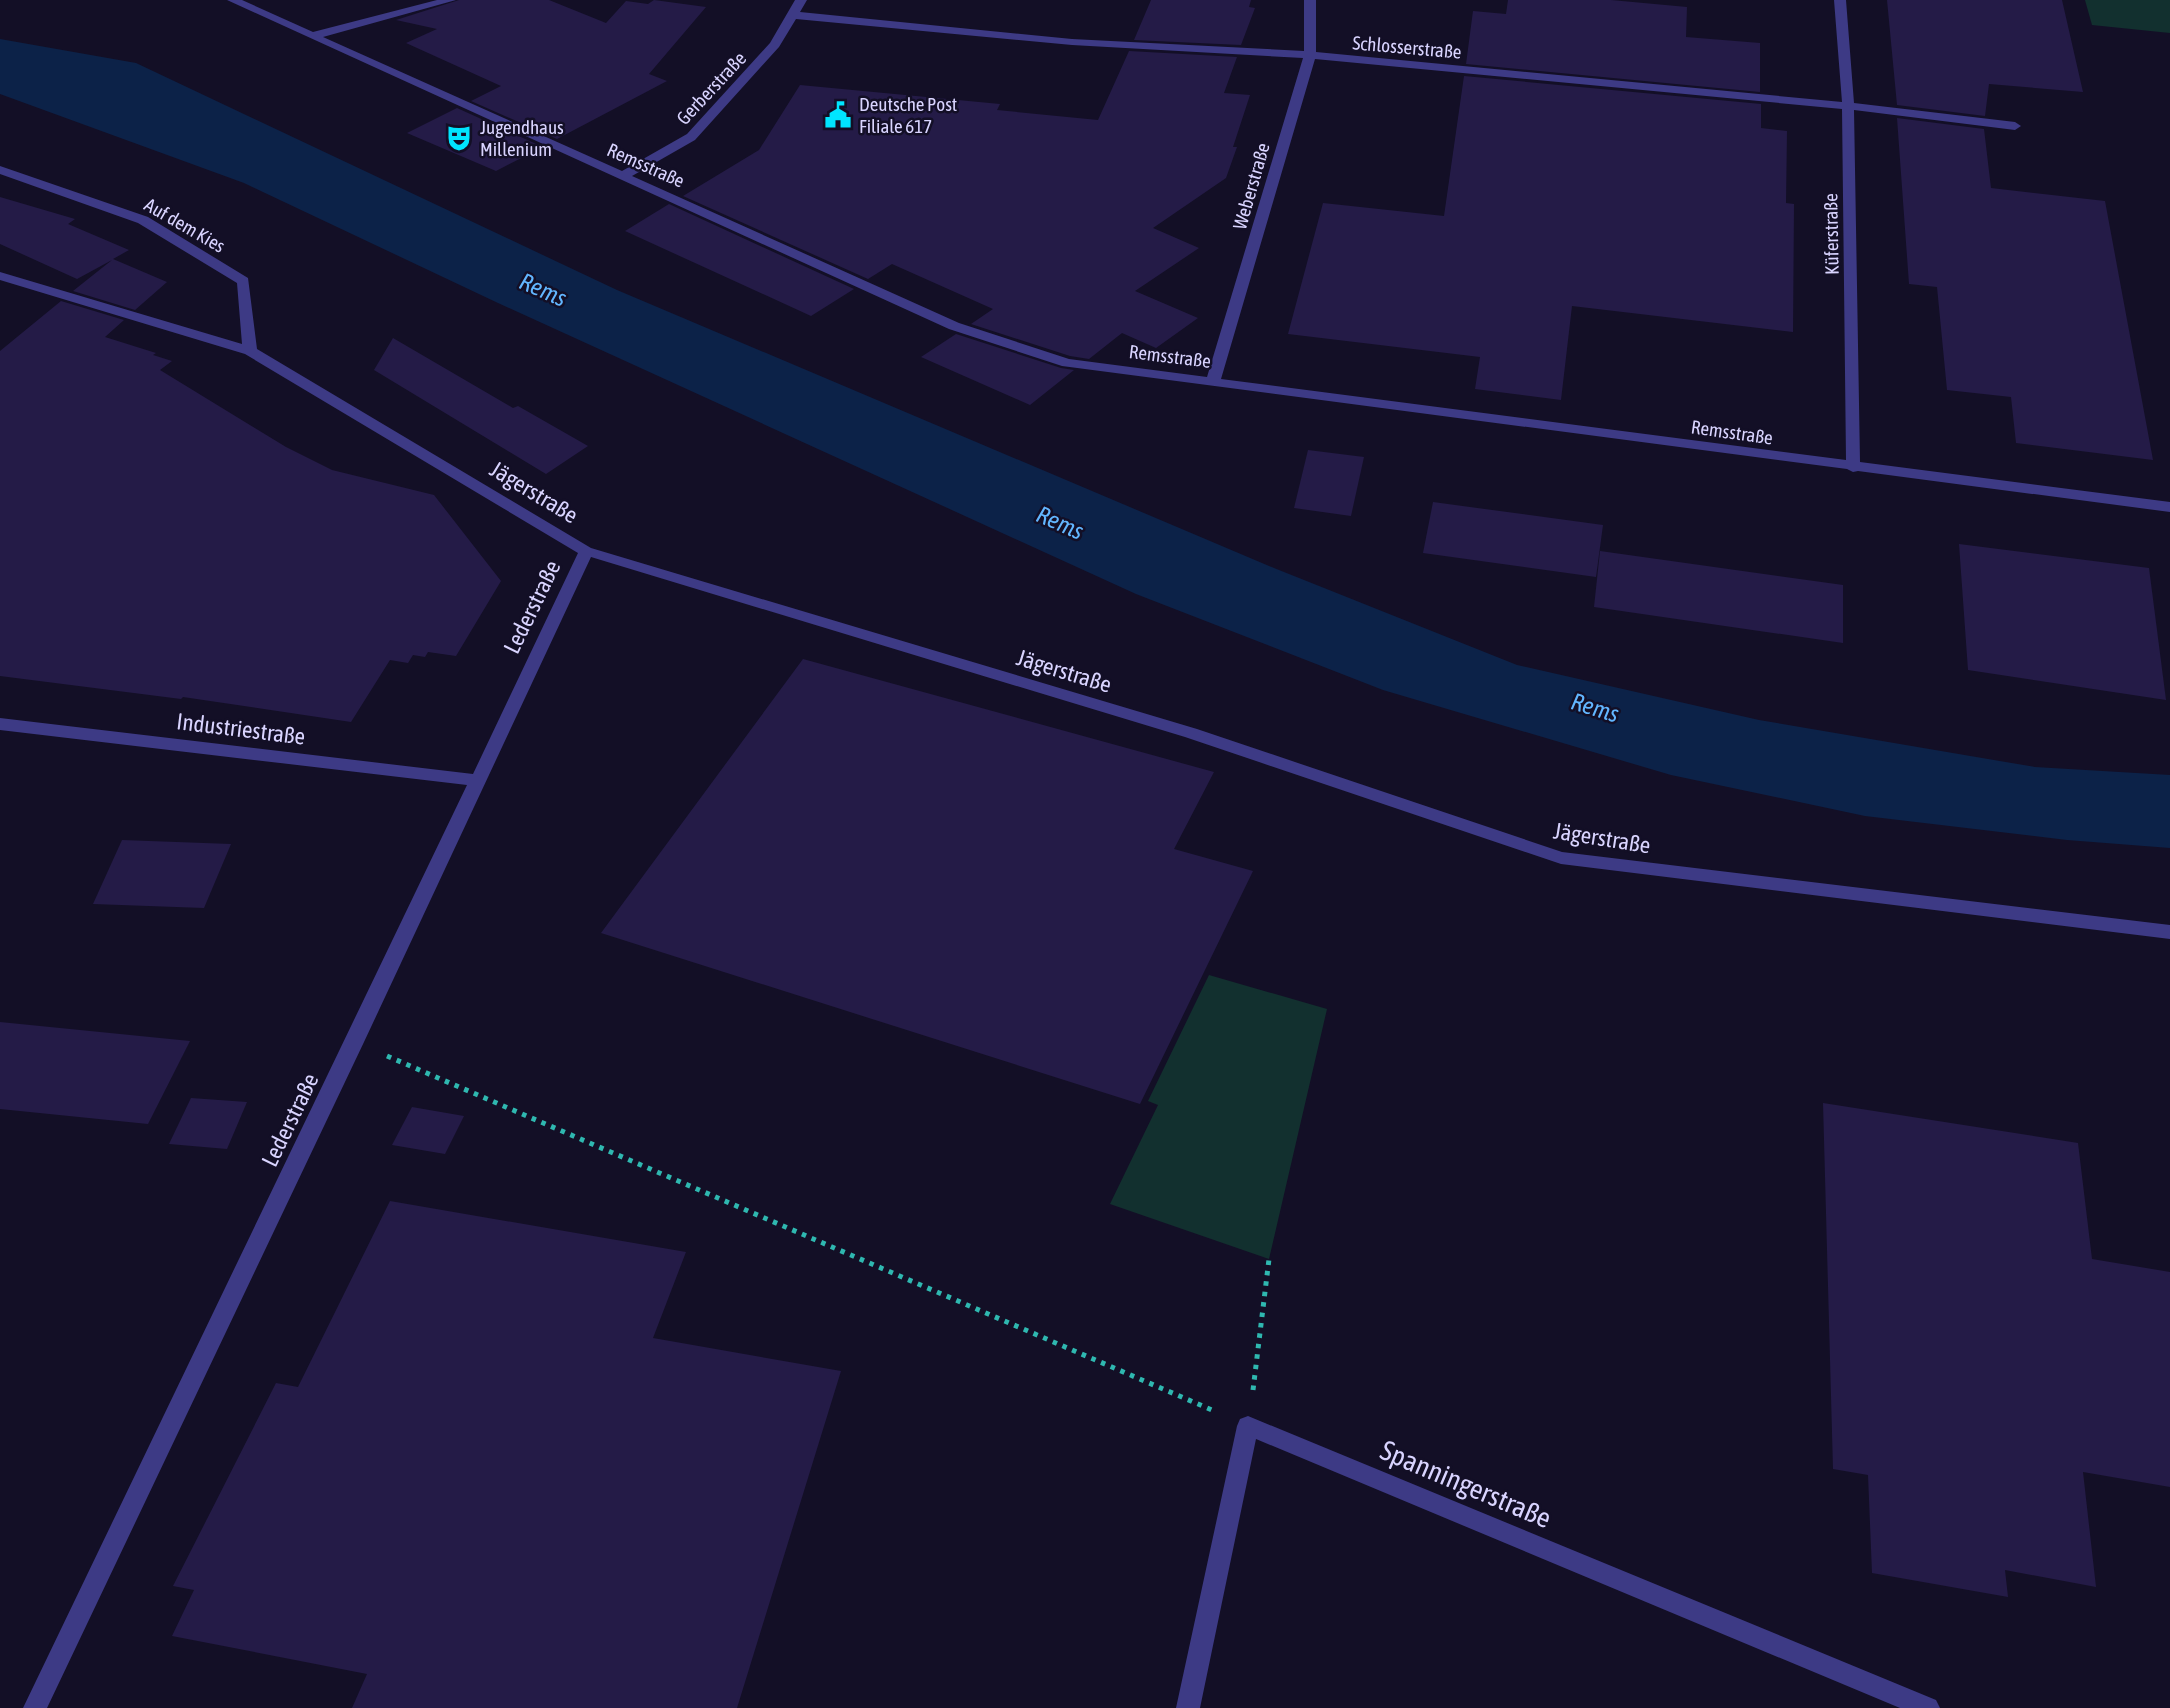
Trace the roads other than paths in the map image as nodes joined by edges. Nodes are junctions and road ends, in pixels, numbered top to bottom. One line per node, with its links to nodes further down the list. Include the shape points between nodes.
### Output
1 (233, 0): 7 (street, Remsstraße)
2 (450, 0): 7 (street)
3 (801, 0): 6 (street, Gerberstraße)
4 (1310, 0): 8 (street, Weberstraße)
5 (1840, 0): 9 (street, Küferstraße)
6 (794, 15): 8 (street, Schlosserstraße, via 1072,42); 12 (street, Gerberstraße, via 775,45 691,137)
7 (313, 36): 12 (street, Remsstraße)
8 (1310, 55): 9 (street, Schlosserstraße); 15 (street, Weberstraße)
9 (1848, 106): 10 (street, Schlosserstraße); 16 (street, Küferstraße)
10 (2015, 125)
11 (0, 170): 14 (street, Auf dem Kies, via 143,220 243,281)
12 (622, 176): 15 (street, Remsstraße, via 954,326 1067,363)
13 (0, 276): 14 (street, Jägerstraße)
14 (250, 351): 18 (street, Jägerstraße)
15 (1213, 381): 16 (street, Remsstraße)
16 (1853, 468): 17 (street, Remsstraße)
17 (2170, 507)
18 (586, 551): 20 (street, Lederstraße); 21 (street, Jägerstraße, via 1191,733 1562,858)
19 (0, 724): 20 (street, Industriestraße)
20 (476, 780): 22 (street, Lederstraße)
21 (2170, 932)
22 (35, 1708)
23 (1188, 1708): 24 (street, Spanningerstraße, via 1248,1426)
24 (1928, 1708)

